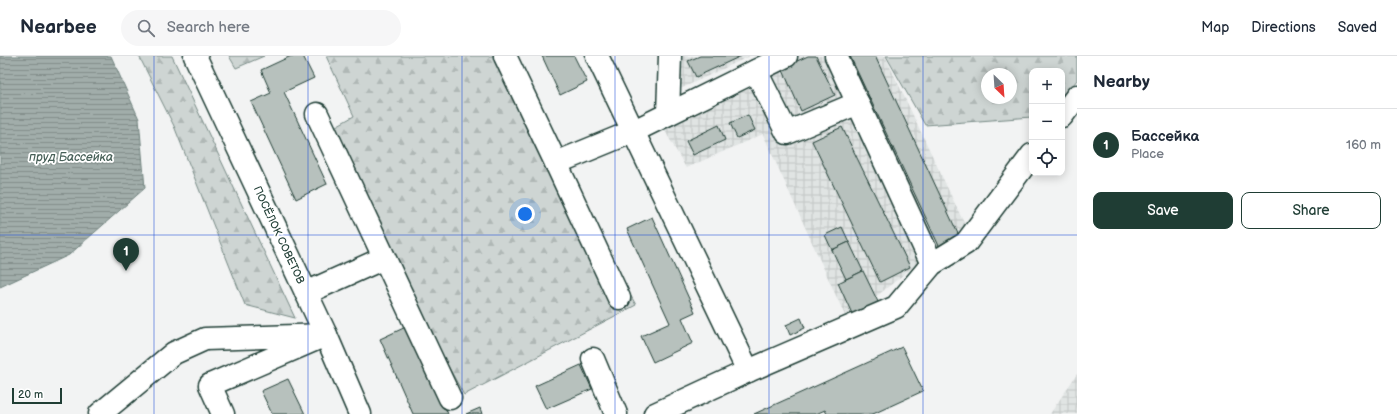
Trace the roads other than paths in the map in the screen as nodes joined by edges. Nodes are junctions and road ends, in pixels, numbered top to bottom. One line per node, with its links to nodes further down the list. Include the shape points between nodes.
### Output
1 (505, 56): 15 (street)
2 (597, 56): 13 (street)
3 (670, 56): 12 (street)
4 (786, 56): 7 (street)
5 (836, 56): 9 (street)
6 (199, 57): 18 (street, ПОСЁЛОК СОВЕТОВ)
7 (756, 71): 9 (street, via 787,133); 12 (street)
8 (1077, 96): 10 (street)
9 (858, 103): 17 (street)
10 (1065, 112)
11 (316, 114): 16 (street)
12 (668, 114): 13 (street)
13 (634, 132): 15 (street); 22 (street)
14 (1029, 159): 17 (street, via 966,243)
15 (556, 163): 19 (street)
16 (384, 258): 18 (street); 23 (street)
17 (932, 264): 22 (street, via 896,307)
18 (306, 293): 20 (street, ПОСЁЛОК СОВЕТОВ)
19 (619, 298)
20 (326, 335): 24 (street, via 205,339 174,353); 25 (street, via 210,385); 26 (street, ПОСЁЛОК СОВЕТОВ)
21 (593, 359): 27 (street)
22 (748, 371): 28 (street)
23 (450, 398)
24 (100, 414)
25 (224, 414)
26 (360, 414)
27 (616, 414)
28 (655, 414)

